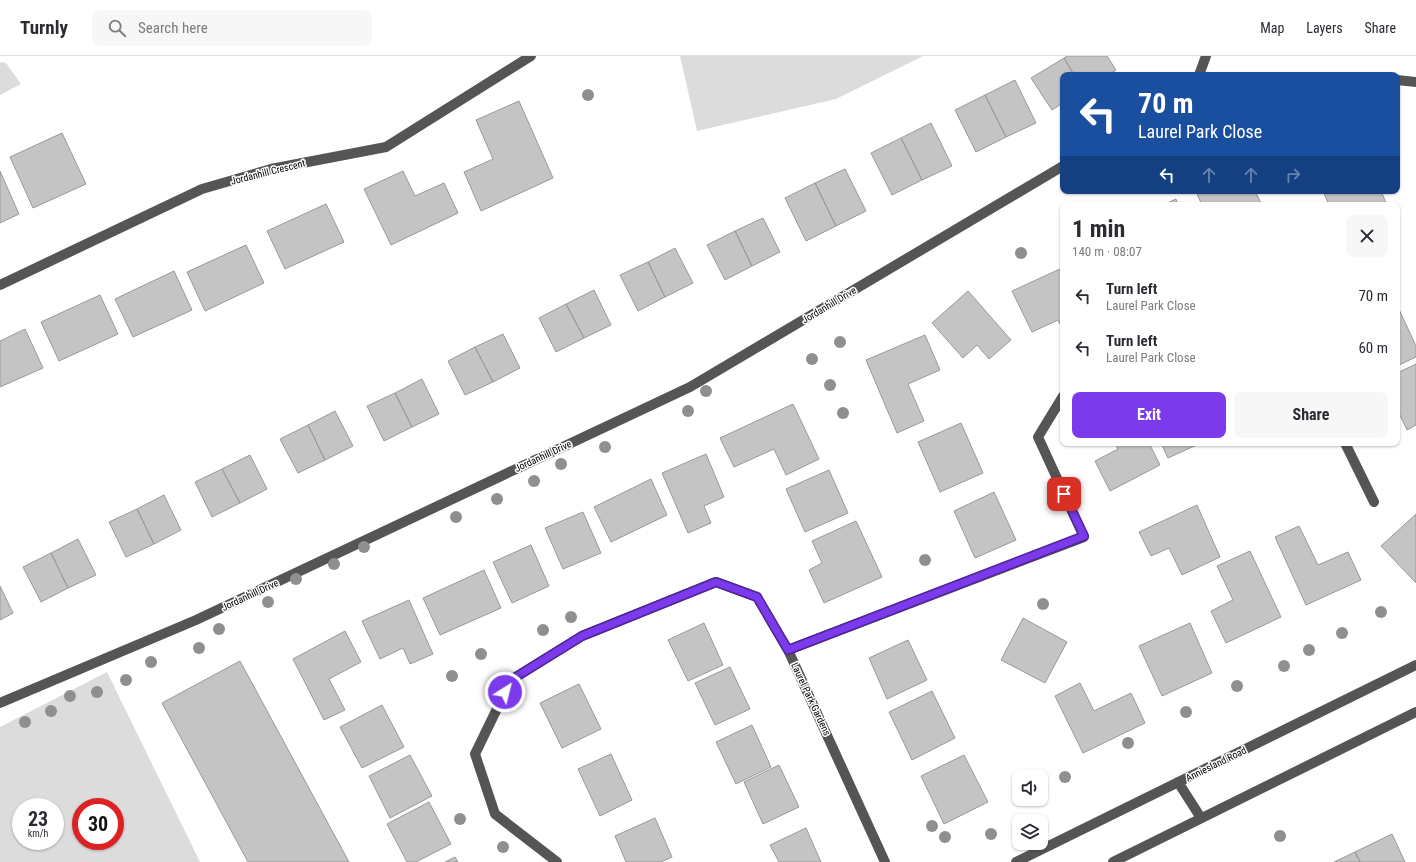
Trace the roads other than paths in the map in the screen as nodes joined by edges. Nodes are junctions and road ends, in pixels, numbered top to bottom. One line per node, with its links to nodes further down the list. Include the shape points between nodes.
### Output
1 (531, 56): 7 (street, Jordanhill Crescent, via 386,147 271,169 202,189)
2 (1206, 56): 3 (street)
3 (1199, 72)
4 (1400, 80): 5 (street)
5 (1416, 82)
6 (1060, 168): 13 (street, Jordanhill Drive, via 690,387 196,620)
7 (0, 285)
8 (1060, 401): 11 (street, via 1038,437 1084,536)
9 (1346, 446): 10 (street)
10 (1374, 502)
11 (788, 650): 17 (street, Laurel Park Gardens, via 757,597 716,582 582,636 511,680 475,754 495,814); 18 (street, Laurel Park Gardens)
12 (1416, 665): 15 (street, Anniesland Road)
13 (0, 703)
14 (1416, 712): 16 (street)
15 (1178, 782): 16 (street); 19 (street, Anniesland Road)
16 (1201, 818): 20 (street)
17 (557, 862)
18 (885, 862)
19 (1016, 862)
20 (1113, 862)

